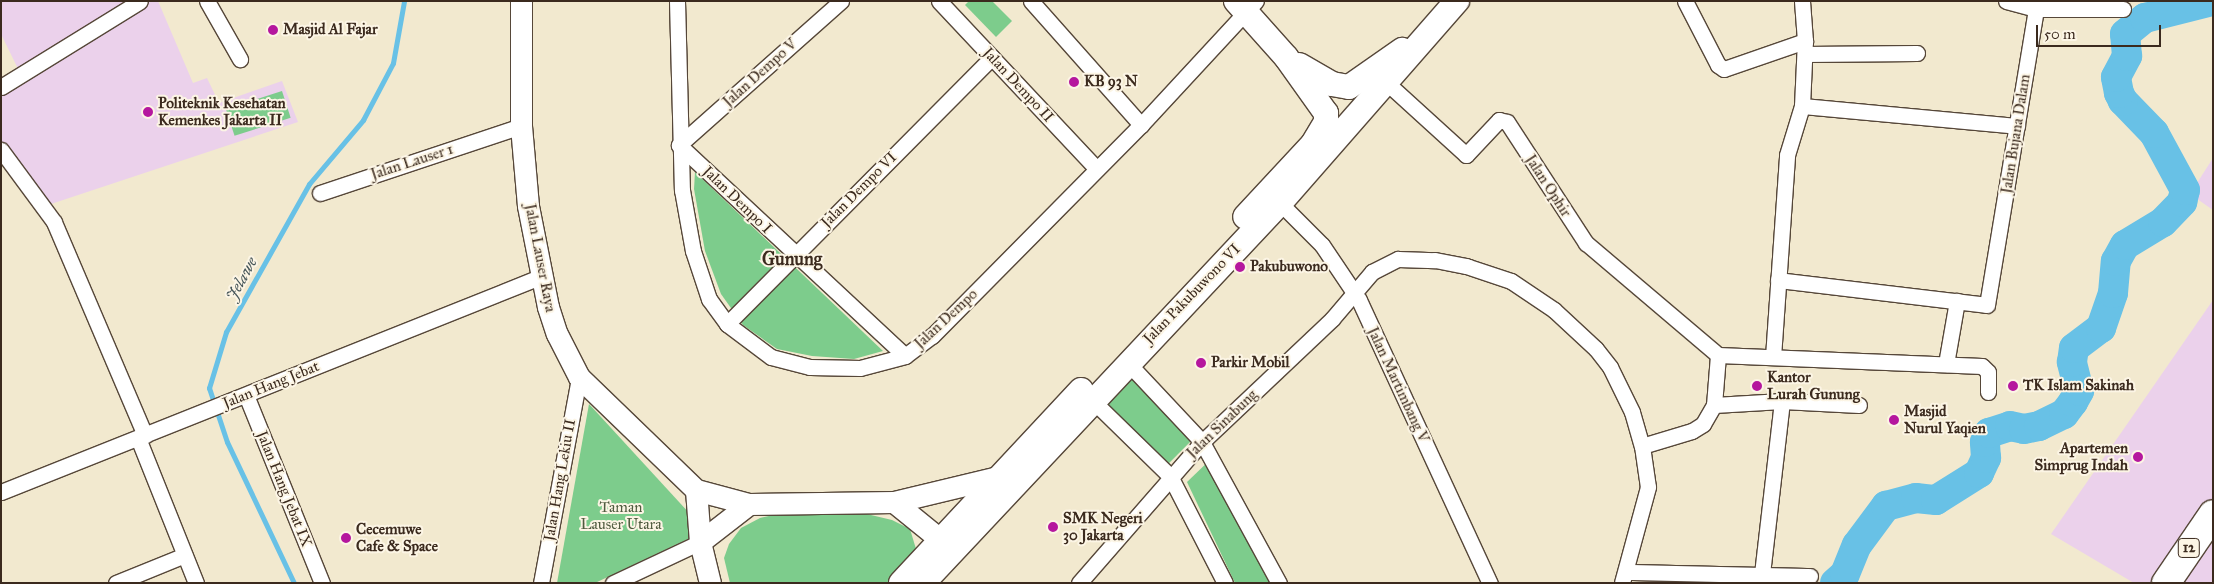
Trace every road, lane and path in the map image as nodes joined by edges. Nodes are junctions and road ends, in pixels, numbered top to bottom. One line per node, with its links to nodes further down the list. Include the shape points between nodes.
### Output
1 (140, 1): 23 (street)
2 (207, 1): 21 (street)
3 (521, 1): 27 (street, Jalan Lauser Raya)
4 (677, 1): 28 (street, Jalan Dempo)
5 (841, 1): 28 (street, Jalan Dempo V)
6 (939, 1): 20 (street, Jalan Dempo II)
7 (1031, 1): 25 (street)
8 (1457, 1): 16 (main road, Jalan Pakubuwono VI)
9 (1685, 1): 17 (street, via 1724,69)
10 (1802, 1): 17 (street)
11 (2006, 1): 14 (street)
12 (1246, 5): 19 (main road); 25 (street, Jalan Dempo)
13 (2075, 5): 14 (street); 15 (street)
14 (2036, 9): 26 (street, Jalan Bujana Dalam)
15 (2123, 9)
16 (1423, 37): 19 (main road, via 1349,87 1341,88 1318,78); 22 (main road, Jalan Pakubuwono VI)
17 (1805, 48): 18 (street); 24 (street)
18 (1917, 53)
19 (1286, 57): 55 (main road, Jalan Pakubuwono VI, via 1326,113 1320,134)
20 (992, 58): 30 (street, Jalan Dempo II); 33 (street, Jalan Dempo VI)
21 (240, 59)
22 (1387, 83): 32 (main road, Jalan Pakubuwono VI); 39 (street, Jalan Ophir, via 1466,155 1499,120 1507,122 1586,242)
23 (1, 87)
24 (1802, 106): 26 (street); 35 (street, via 1787,155)
25 (1141, 125): 30 (street, Jalan Dempo)
26 (2017, 126): 37 (street, Jalan Bujana Dalam, via 1987,305)
27 (512, 128): 31 (street, Jalan Lauser 1); 34 (street, Jalan Lauser Raya)
28 (679, 146): 33 (street, Jalan Dempo I); 38 (street, Jalan Dempo, via 682,190 693,251 708,299)
29 (1, 150): 51 (street, via 54,222)
30 (1096, 168): 40 (street, Jalan Dempo, via 932,336)
31 (320, 192)
32 (1280, 203): 36 (street, Jalan Martimbang V, via 1322,244); 42 (main road, Jalan Pakubuwono VI)
33 (794, 255): 38 (street, Jalan Dempo VI); 40 (street, Jalan Dempo I)
34 (540, 277): 44 (street, Jalan Lauser Raya, via 557,334); 46 (street, Jalan Hang Jebat)
35 (1778, 280): 37 (street); 41 (street)
36 (1354, 292): 52 (street, Jalan Sinabung, via 1332,319); 53 (street, Jalan Sinabung, via 1372,272 1398,259 1435,260 1466,266 1511,281 1554,310 1596,349 1610,367 1632,412); 78 (street, Jalan Martimbang V)
37 (1957, 301): 43 (street)
38 (727, 324): 40 (street, Jalan Dempo, via 771,357 810,367 860,368)
39 (1718, 355): 41 (street); 49 (street)
40 (905, 356)
41 (1773, 358): 43 (street)
42 (1127, 362): 47 (main road, Jalan Pakubuwono VI); 52 (street)
43 (1946, 364): 45 (street, via 1982,366 1988,372)
44 (578, 377): 56 (street, Jalan Lauser Raya); 70 (street, Jalan Hang Lekiu II)
45 (1988, 392)
46 (246, 395): 51 (street, Jalan Hang Jebat); 69 (street, Jalan Hang Jebat IX)
47 (1092, 400): 54 (street); 62 (main road, Jalan Pakubuwono VI, via 1055,444)
48 (1782, 401): 49 (street); 50 (street); 64 (street)
49 (1714, 405): 53 (street, via 1703,424 1692,431)
50 (1859, 406)
51 (142, 436): 57 (street, Jalan Hang Jebat); 63 (street)
52 (1202, 442): 54 (street, Jalan Sinabung); 77 (street)
53 (1642, 446): 66 (street, via 1648,487)
54 (1170, 476): 75 (street, Jalan Sinabung); 76 (street)
55 (998, 477): 58 (street); 62 (main road, Jalan Pakubuwono VI)
56 (696, 490): 59 (street); 61 (street)
57 (1, 492)
58 (894, 502): 59 (street); 62 (street)
59 (749, 504): 61 (street)
60 (2213, 514): 79 (highway, 12)
61 (700, 542): 71 (street); 72 (street)
62 (947, 544): 73 (main road, Jalan Pakubuwono VI); 74 (main road, Jalan Pakubuwono VI)
63 (185, 555): 67 (street); 68 (street)
64 (1762, 574): 65 (street); 66 (street)
65 (1810, 576)
66 (1625, 577)
67 (116, 583)
68 (196, 583)
69 (322, 583)
70 (541, 583)
71 (613, 583)
72 (710, 583)
73 (901, 583)
74 (923, 583)
75 (1079, 583)
76 (1225, 583)
77 (1279, 583)
78 (1490, 583)
79 (2166, 583)

